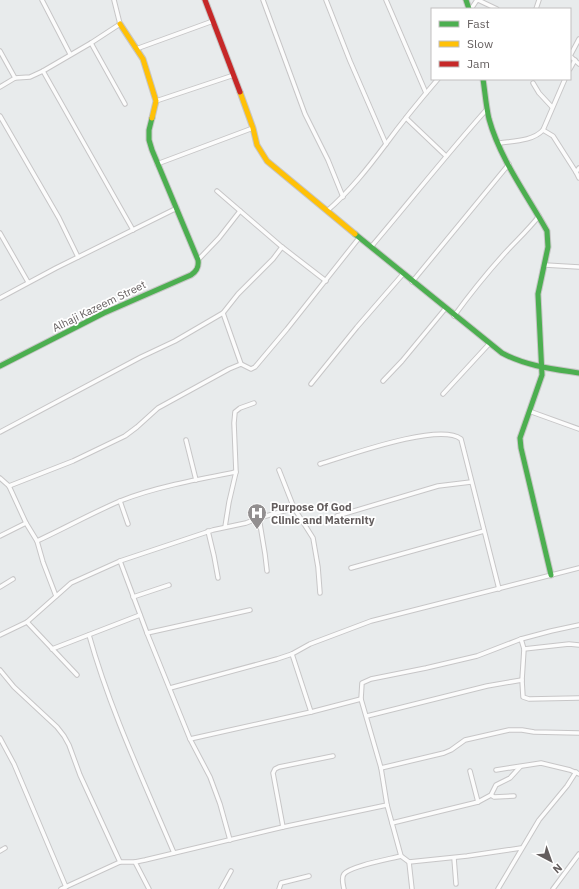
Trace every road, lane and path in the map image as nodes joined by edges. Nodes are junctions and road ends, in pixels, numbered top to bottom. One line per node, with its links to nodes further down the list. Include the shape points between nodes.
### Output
1 (42, 0): 16 (street)
2 (114, 0): 11 (street)
3 (205, 0): 10 (street)
4 (263, 0): 48 (street, via 305,114)
5 (326, 0): 40 (street)
6 (386, 0): 30 (street)
7 (477, 0): 8 (street); 9 (street)
8 (471, 8)
9 (495, 8)
10 (213, 21): 14 (street); 23 (street)
11 (120, 24): 13 (street); 14 (street)
12 (579, 39): 17 (street)
13 (91, 43): 16 (street); 32 (street)
14 (136, 49): 31 (street, via 143,59)
15 (0, 51): 24 (street)
16 (70, 54): 22 (street)
17 (571, 54)
18 (571, 57): 19 (street)
19 (575, 60): 20 (street); 21 (street)
20 (579, 64)
21 (571, 67)
22 (43, 70): 24 (street, via 30,77); 53 (street)
23 (234, 75): 31 (street); 37 (street)
24 (15, 78): 29 (street)
25 (437, 80): 30 (street)
26 (483, 80): 34 (street)
27 (565, 80): 33 (street)
28 (533, 83): 33 (street)
29 (0, 87)
30 (426, 93): 36 (street)
31 (156, 101): 42 (street, via 149,134)
32 (125, 104)
33 (552, 108): 38 (street)
34 (487, 109): 39 (street); 41 (street)
35 (0, 116): 58 (street, via 59,218)
36 (406, 118): 40 (street); 41 (street)
37 (253, 128): 42 (street); 51 (street, via 259,149 268,161)
38 (543, 130): 39 (street, via 532,138); 45 (street, via 554,136)
39 (500, 143): 43 (street)
40 (386, 144): 48 (street)
41 (446, 156): 57 (street)
42 (157, 164): 49 (street)
43 (509, 164): 52 (street); 65 (street)
44 (579, 168): 45 (street)
45 (576, 172): 46 (street)
46 (579, 178)
47 (217, 191): 50 (street)
48 (343, 197): 51 (street)
49 (177, 208): 53 (street); 59 (street)
50 (240, 211): 56 (street); 59 (street)
51 (327, 211): 55 (street)
52 (539, 216): 60 (street, via 550,242); 69 (street)
53 (133, 230): 58 (street)
54 (0, 233): 64 (street)
55 (359, 238): 57 (street); 63 (street)
56 (282, 247): 63 (street); 68 (street)
57 (371, 247): 62 (street)
58 (78, 257): 64 (street)
59 (198, 260): 72 (street, Alhaji Kazeem Street, via 198,271 191,275 104,313)
60 (545, 265): 61 (street); 73 (street, via 538,294)
61 (579, 267)
62 (403, 274): 65 (street); 76 (street)
63 (326, 281): 71 (street, via 255,367 251,369)
64 (28, 282): 66 (street)
65 (412, 282): 67 (street)
66 (0, 298)
67 (445, 309): 69 (street); 75 (street)
68 (223, 314): 71 (street); 81 (street)
69 (454, 316): 70 (street)
70 (489, 344): 73 (street, via 507,357); 77 (street)
71 (241, 364): 89 (street, via 158,408 125,436 73,461)
72 (0, 366)
73 (542, 368): 74 (street); 79 (street)
74 (579, 374)
75 (383, 381)
76 (311, 384)
77 (443, 394)
78 (254, 402): 85 (street, via 235,412)
79 (529, 411): 80 (street); 105 (street, via 520,438 521,448)
80 (579, 428)
81 (0, 432)
82 (186, 440): 87 (street)
83 (320, 464): 88 (street, via 414,437 457,436 461,439)
84 (279, 470): 91 (street)
85 (236, 472): 87 (street); 96 (street)
86 (0, 478): 89 (street)
87 (196, 480): 90 (street)
88 (472, 482): 92 (street, via 438,486); 97 (street)
89 (9, 486): 94 (street)
90 (120, 501): 95 (street); 100 (street)
91 (294, 508): 93 (street); 111 (street, via 313,538)
92 (337, 516)
93 (259, 518): 96 (street); 104 (street)
94 (26, 523): 99 (street); 100 (street)
95 (128, 524)
96 (225, 527): 98 (street)
97 (484, 531): 102 (street); 110 (street)
98 (208, 532): 101 (street); 106 (street)
99 (0, 536)
100 (37, 541): 112 (street)
101 (120, 561): 112 (street, via 71,583); 113 (street)
102 (351, 568)
103 (579, 568): 105 (street)
104 (267, 571)
105 (551, 575): 110 (street)
106 (218, 578)
107 (13, 579): 109 (street)
108 (170, 585): 113 (street)
109 (0, 587)
110 (499, 589): 125 (street, via 372,621 310,644)
111 (320, 594)
112 (56, 596): 116 (street)
113 (133, 597): 115 (street)
114 (250, 610): 118 (street)
115 (140, 615): 118 (street); 120 (street)
116 (27, 622): 119 (street); 123 (street)
117 (579, 625): 121 (street)
118 (147, 633): 129 (street)
119 (0, 635)
120 (89, 635): 123 (street); 153 (street, via 102,679)
121 (521, 639): 124 (street); 131 (street, via 477,656 371,679 362,683)
122 (579, 644): 124 (street)
123 (52, 649): 127 (street)
124 (524, 649): 128 (street)
125 (292, 654): 129 (street); 132 (street)
126 (0, 670): 157 (street, via 64,736)
127 (77, 675)
128 (522, 680): 130 (street, via 525,698); 133 (street, via 487,686)
129 (170, 688): 136 (street)
130 (579, 698)
131 (362, 699): 132 (street); 133 (street)
132 (310, 712): 136 (street)
133 (367, 716): 139 (street)
134 (579, 733): 139 (street, via 509,730 465,740 444,753)
135 (0, 738): 163 (street, via 14,764)
136 (190, 739): 149 (street, via 210,777)
137 (333, 756): 148 (street, via 275,769 273,774)
138 (520, 767): 140 (street); 142 (street, via 541,763); 143 (street, via 510,778 498,783)
139 (381, 768): 146 (street)
140 (496, 770)
141 (470, 771): 145 (street)
142 (577, 773): 151 (street, via 539,820)
143 (491, 795): 144 (street); 145 (street)
144 (514, 796)
145 (478, 802): 147 (street)
146 (387, 805): 147 (street); 148 (street)
147 (392, 823): 155 (street)
148 (283, 827): 149 (street)
149 (230, 840): 153 (street)
150 (5, 848): 152 (street)
151 (522, 848): 156 (street); 170 (street)
152 (0, 851)
153 (174, 853): 158 (street)
154 (579, 854): 171 (street)
155 (401, 856): 159 (street); 168 (street, via 351,869 344,874)
156 (454, 858): 159 (street); 162 (street)
157 (120, 862): 158 (street); 163 (street)
158 (135, 862): 165 (street)
159 (409, 862): 169 (street)
160 (232, 871): 166 (street)
161 (309, 876): 167 (street, via 281,883)
162 (456, 884)
163 (66, 887): 164 (street)
164 (62, 889)
165 (149, 889)
166 (221, 889)
167 (279, 889)
168 (344, 889)
169 (412, 889)
170 (498, 889)
171 (553, 889)

